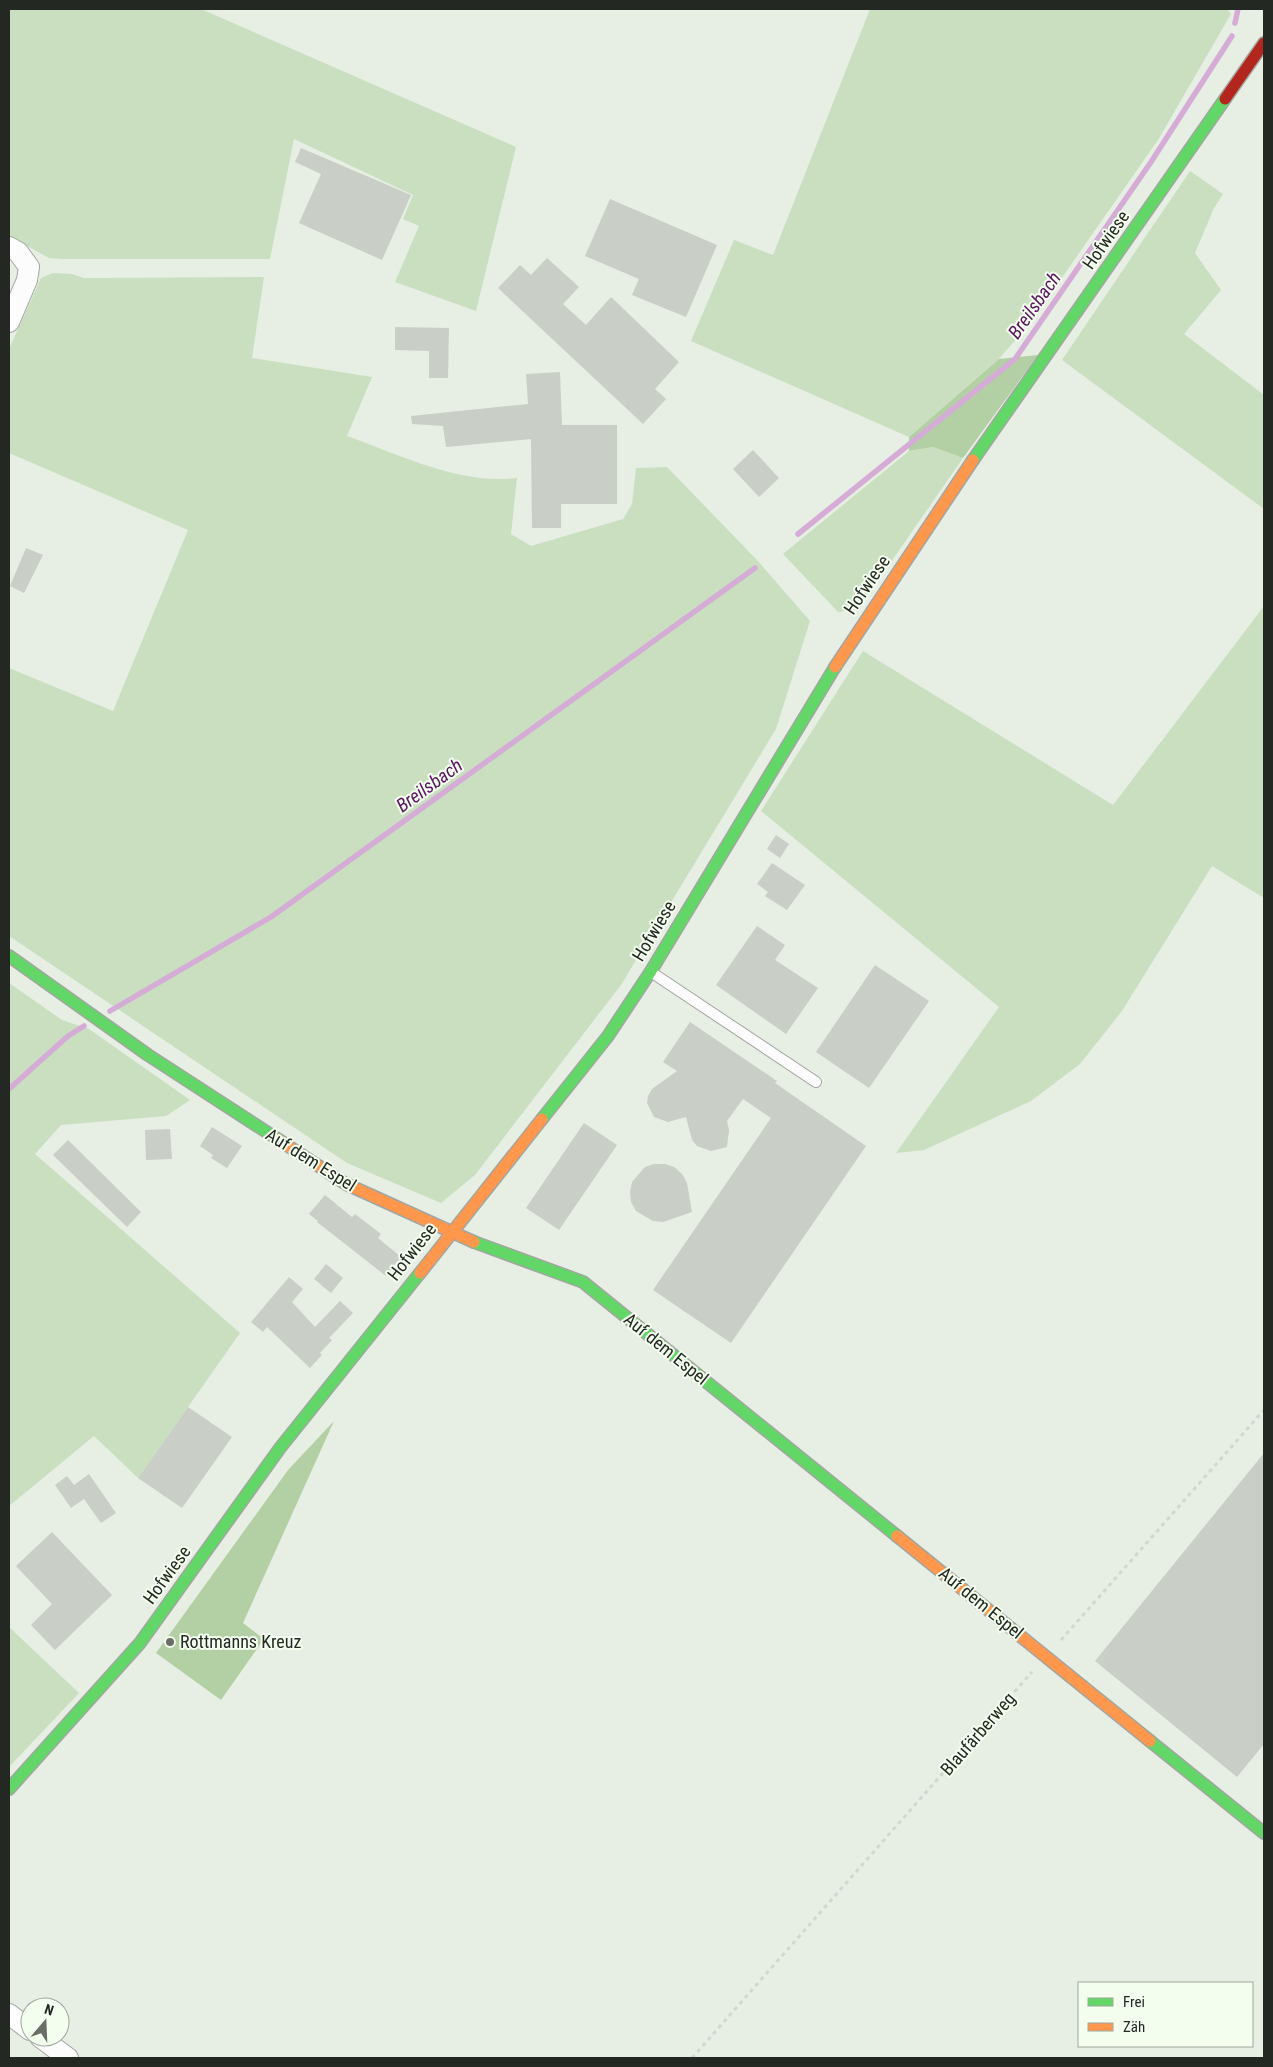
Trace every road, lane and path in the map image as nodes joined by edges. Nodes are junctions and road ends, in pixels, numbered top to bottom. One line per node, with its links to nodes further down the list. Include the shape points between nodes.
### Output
1 (1264, 43): 5 (street, Hofwiese, via 848,644)
2 (9, 247): 3 (street, via 18,252 29,267 27,280)
3 (9, 322)
4 (9, 956): 7 (street, Auf dem Espel, via 148,1055 346,1184)
5 (650, 971): 6 (lane); 7 (street, Hofwiese, via 602,1044)
6 (816, 1082)
7 (451, 1231): 9 (street, Auf dem Espel, via 583,1282); 10 (street, Hofwiese, via 280,1448 140,1643)
8 (1264, 1410): 9 (path, Blaufärberweg)
9 (1046, 1656): 12 (street, Auf dem Espel); 17 (path, Blaufärberweg)
10 (9, 1790)
11 (1264, 1815): 12 (lane)
12 (1260, 1830)
13 (9, 2014): 14 (street)
14 (20, 2022)
15 (53, 2047): 16 (street)
16 (68, 2058)
17 (692, 2058)

